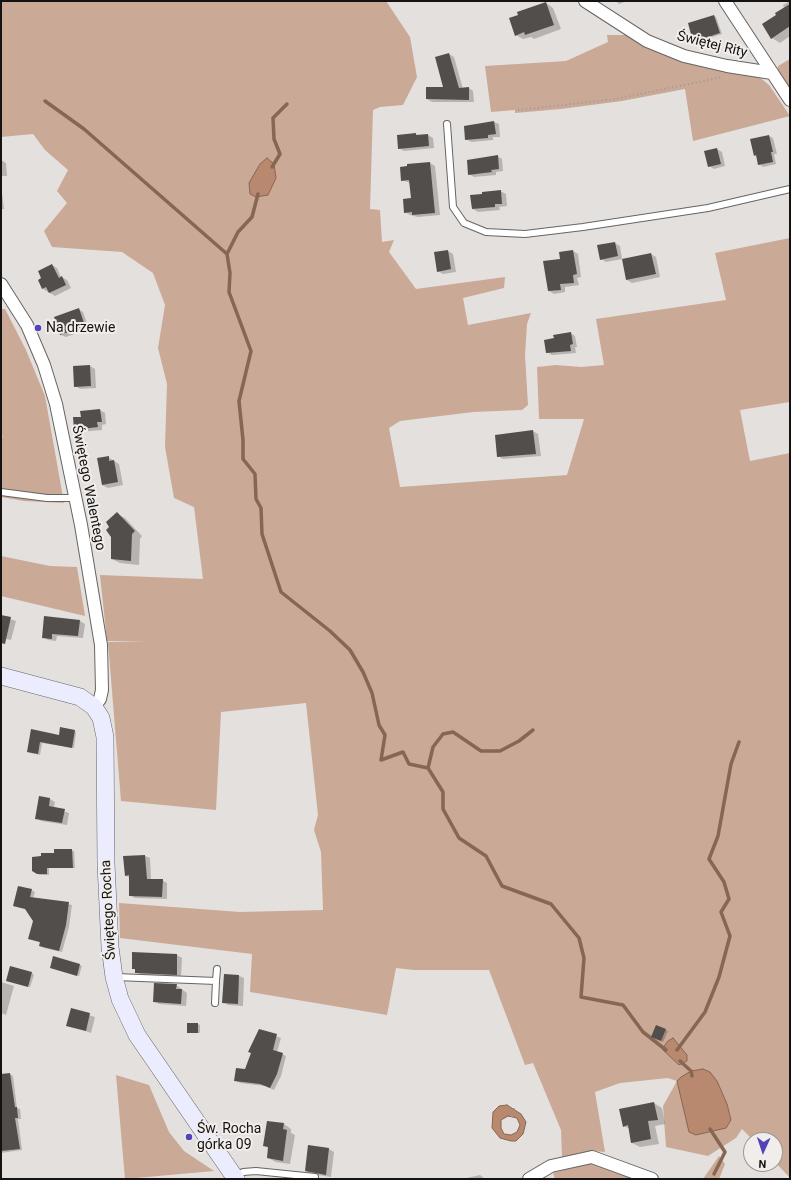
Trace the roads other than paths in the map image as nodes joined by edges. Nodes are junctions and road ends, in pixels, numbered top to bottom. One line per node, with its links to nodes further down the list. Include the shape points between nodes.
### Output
1 (585, 1): 3 (street, Świętej Rity, via 647,41 684,56)
2 (725, 1): 3 (street)
3 (772, 73): 4 (street)
4 (790, 100)
5 (447, 124): 6 (lane, via 453,206 464,223 486,232 525,234 583,227 708,208)
6 (790, 189)
7 (1, 284): 9 (street, Świętego Walentego, via 27,325 44,365 54,398)
8 (1, 492): 9 (lane, via 40,498)
9 (75, 498): 11 (street, Świętego Walentego, via 103,656 102,690 100,699)
10 (1, 676): 11 (street, via 71,694)
11 (94, 707): 13 (street, Świętego Rocha, via 102,722 105,737 107,901)
12 (217, 969): 14 (lane)
13 (114, 977): 14 (lane); 17 (street, Świętego Rocha, via 120,1000 136,1035)
14 (216, 981): 15 (lane)
15 (215, 1004)
16 (315, 1177): 17 (lane, via 256,1171 243,1172)
17 (235, 1178)
18 (529, 1179): 19 (street, via 551,1166 592,1156)
19 (652, 1179)

